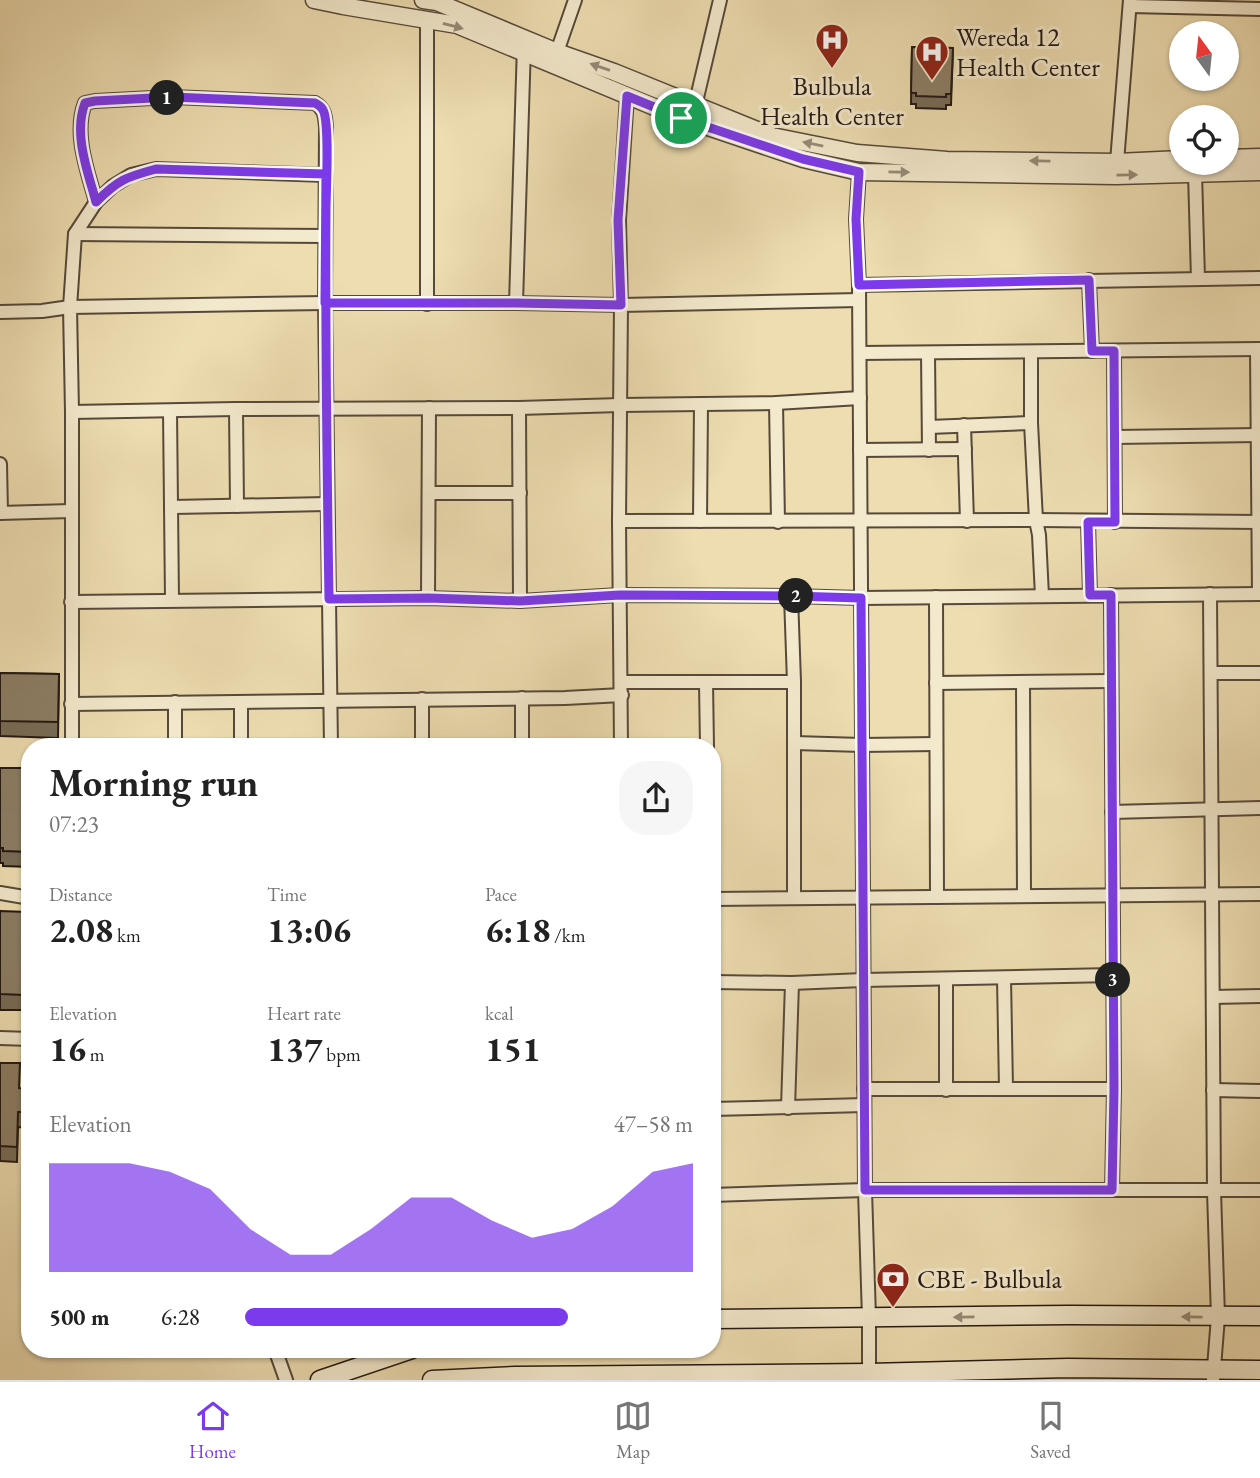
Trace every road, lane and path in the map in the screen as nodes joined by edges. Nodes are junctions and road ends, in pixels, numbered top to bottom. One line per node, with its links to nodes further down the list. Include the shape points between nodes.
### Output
1 (314, 0): 7 (street)
2 (423, 0): 8 (street, via 437,2)
3 (575, 0): 9 (street)
4 (720, 0): 11 (street)
5 (1130, 3): 6 (street); 15 (street)
6 (1260, 9)
7 (427, 20): 8 (street, one-way to 8); 32 (street)
8 (523, 46): 9 (street); 10 (street); 31 (street)
9 (557, 52): 11 (street, one-way to 9)
10 (627, 96): 16 (street, via 803,159); 33 (street, via 618,220)
11 (695, 106): 15 (street, one-way to 11, via 947,160 857,153 772,135)
12 (1260, 157): 13 (street)
13 (1239, 158)
14 (1169, 160): 15 (street)
15 (1118, 162)
16 (859, 172): 20 (street, one-way to 20); 28 (street)
17 (1239, 172): 18 (street)
18 (1260, 172)
19 (326, 174): 22 (street, via 156,169 121,181); 22 (street, via 324,112 315,103 172,97 95,101 85,103 81,112 81,135); 24 (street)
20 (1169, 174)
21 (1195, 175): 26 (street)
22 (96, 202): 23 (street)
23 (75, 234): 24 (street); 34 (street)
24 (326, 236): 30 (street)
25 (1260, 278): 26 (street)
26 (1198, 279): 27 (street)
27 (1089, 280): 28 (street); 37 (street)
28 (859, 285): 29 (street)
29 (859, 300): 33 (street); 40 (street)
30 (325, 303): 32 (street); 34 (street); 49 (street)
31 (516, 303): 32 (street); 33 (street)
32 (427, 304)
33 (621, 305): 45 (street)
34 (70, 307): 35 (street); 51 (street)
35 (0, 312)
36 (1259, 349): 38 (street); 55 (street)
37 (1092, 351): 38 (street); 39 (street)
38 (1114, 351): 56 (street)
39 (1031, 352): 41 (street); 52 (street)
40 (860, 353): 41 (street); 42 (street)
41 (928, 353): 54 (street)
42 (860, 398): 43 (street); 58 (street)
43 (776, 403): 44 (street); 72 (street)
44 (701, 404): 45 (street); 70 (street)
45 (620, 405): 47 (street); 69 (street)
46 (429, 408): 47 (street); 49 (street); 61 (street)
47 (519, 408): 62 (street)
48 (236, 409): 49 (street); 50 (street); 64 (street)
49 (327, 409): 63 (street)
50 (170, 411): 51 (street); 65 (street)
51 (72, 412): 66 (street)
52 (1031, 423): 53 (street); 68 (street)
53 (964, 425): 54 (street); 57 (street)
54 (929, 427): 59 (street)
55 (1258, 435): 56 (street); 76 (street)
56 (1115, 436): 75 (street)
57 (965, 449): 59 (street); 71 (street)
58 (860, 450): 59 (street); 73 (street)
59 (929, 450)
60 (0, 464): 67 (street)
61 (429, 493): 62 (street); 85 (street)
62 (520, 494): 89 (street)
63 (327, 504): 64 (street); 87 (street)
64 (237, 506): 65 (street)
65 (172, 507): 88 (street)
66 (71, 511): 67 (street); 90 (street)
67 (0, 513)
68 (1036, 520): 71 (street); 74 (street); 83 (street)
69 (618, 521): 70 (street); 79 (street)
70 (700, 521): 72 (street)
71 (967, 521): 73 (street)
72 (778, 522): 73 (street)
73 (861, 522): 86 (street)
74 (1088, 522): 75 (street); 80 (street)
75 (1115, 522): 76 (street)
76 (1259, 522): 78 (street)
77 (1210, 594): 78 (street); 81 (street); 91 (street)
78 (1259, 594)
79 (620, 595): 82 (street); 89 (street); 98 (street)
80 (1090, 595): 81 (street); 83 (street)
81 (1111, 595): 94 (street)
82 (791, 596): 86 (street); 93 (street)
83 (1042, 596): 84 (street)
84 (936, 597): 86 (street); 97 (street)
85 (428, 598): 87 (street); 89 (street)
86 (861, 598): 115 (street)
87 (329, 599): 88 (street); 101 (street)
88 (172, 600): 90 (street)
89 (520, 601)
90 (71, 602): 104 (street)
91 (1211, 673): 92 (street); 116 (street)
92 (1260, 673)
93 (794, 681): 95 (street); 113 (street)
94 (1111, 681): 96 (street); 118 (street)
95 (706, 682): 98 (street); 112 (street)
96 (1023, 682): 97 (street); 124 (street)
97 (936, 683): 114 (street)
98 (621, 689): 99 (street, via 565,698); 111 (street)
99 (522, 698): 100 (street); 110 (street)
100 (422, 699): 101 (street); 109 (street)
101 (330, 701): 103 (street); 108 (street)
102 (175, 702): 103 (street); 104 (street); 106 (street)
103 (241, 702): 107 (street)
104 (71, 704): 105 (street)
105 (72, 738)
106 (175, 738)
107 (241, 738)
108 (331, 738)
109 (422, 738)
110 (522, 738)
111 (621, 738)
112 (707, 738)
113 (794, 743): 115 (street); 127 (street)
114 (936, 744): 115 (street); 126 (street)
115 (862, 745): 125 (street)
116 (1212, 808): 117 (street); 118 (street); 120 (street)
117 (1260, 808)
118 (1112, 813): 122 (street)
119 (0, 893): 123 (street)
120 (1212, 894): 121 (street); 122 (street); 136 (street)
121 (1260, 894)
122 (1113, 895): 124 (street); 129 (street)
123 (21, 896)
124 (1024, 896): 126 (street)
125 (863, 897): 126 (street); 127 (street); 132 (street)
126 (937, 897)
127 (794, 898): 128 (street)
128 (721, 899)
129 (1113, 975): 130 (street); 141 (street)
130 (1004, 978): 131 (street); 140 (street)
131 (946, 979): 132 (street); 142 (street)
132 (863, 980): 134 (street); 139 (street)
133 (721, 982): 134 (street)
134 (792, 983): 146 (street)
135 (1260, 996): 136 (street)
136 (1213, 997): 143 (street)
137 (0, 1038): 138 (street)
138 (21, 1039)
139 (864, 1089): 142 (street); 145 (street)
140 (1006, 1089): 141 (street); 142 (street)
141 (1114, 1089): 149 (street)
142 (946, 1090)
143 (1213, 1090): 144 (street); 151 (street)
144 (1260, 1091)
145 (864, 1105): 146 (street); 148 (street)
146 (788, 1108): 147 (street)
147 (721, 1109)
148 (865, 1190): 149 (street); 152 (street); 155 (street)
149 (1112, 1190): 151 (street)
150 (1260, 1190): 151 (street)
151 (1214, 1191): 154 (street)
152 (721, 1195)
153 (1260, 1316): 154 (main road)
154 (1218, 1317): 155 (main road, one-way to 155); 161 (street)
155 (869, 1318): 156 (main road); 160 (street)
156 (721, 1319)
157 (278, 1358): 163 (street)
158 (385, 1358): 164 (main road)
159 (1260, 1370): 161 (main road)
160 (869, 1373): 161 (main road, via 1068,1368); 162 (main road)
161 (1214, 1375)
162 (793, 1377): 165 (main road)
163 (286, 1380)
164 (320, 1380)
165 (432, 1380)

